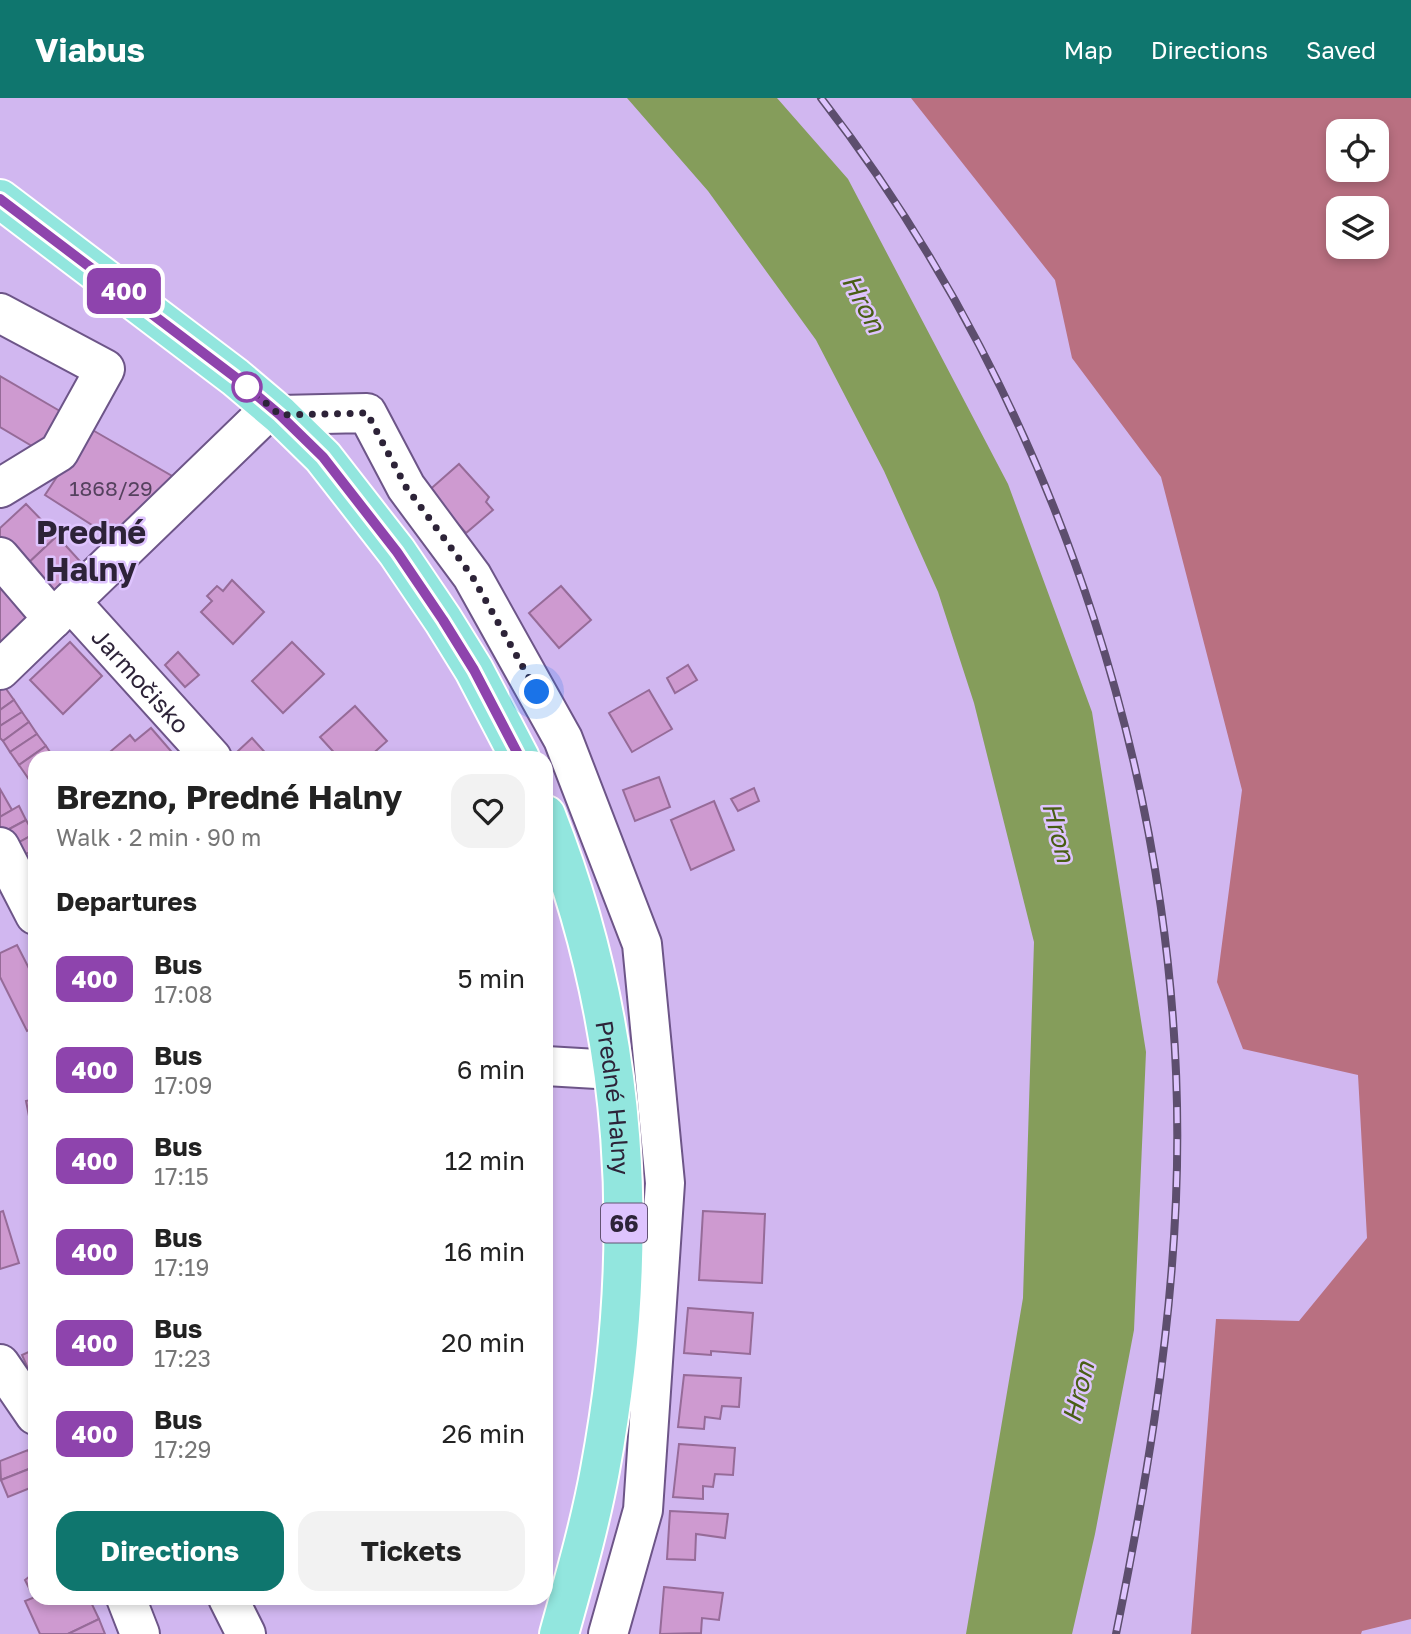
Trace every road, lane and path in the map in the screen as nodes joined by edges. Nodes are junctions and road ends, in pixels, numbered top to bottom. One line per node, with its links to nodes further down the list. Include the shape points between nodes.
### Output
1 (0, 199): 3 (main road, via 179,332)
2 (0, 313): 4 (street, via 106,369 59,452)
3 (276, 412): 6 (street); 9 (main road, via 323,457 397,552 474,670); 22 (street, via 367,413 406,487 472,576 563,739 642,944 665,1183 643,1510)
4 (0, 488)
5 (0, 557): 6 (street, Jarmočisko)
6 (62, 611): 7 (street); 8 (street, Jarmočisko)
7 (0, 670)
8 (205, 751)
9 (516, 751)
10 (553, 833): 14 (main road, Predné Halny / 66, via 587,932)
11 (0, 847): 12 (street)
12 (28, 901)
13 (553, 1066): 14 (street)
14 (614, 1070): 21 (main road, Predné Halny / 66, via 624,1230 619,1334 600,1471)
15 (0, 1364): 16 (street)
16 (28, 1405)
17 (129, 1605): 19 (street)
18 (232, 1605): 20 (street)
19 (140, 1634)
20 (246, 1634)
21 (559, 1634)
22 (608, 1634)

